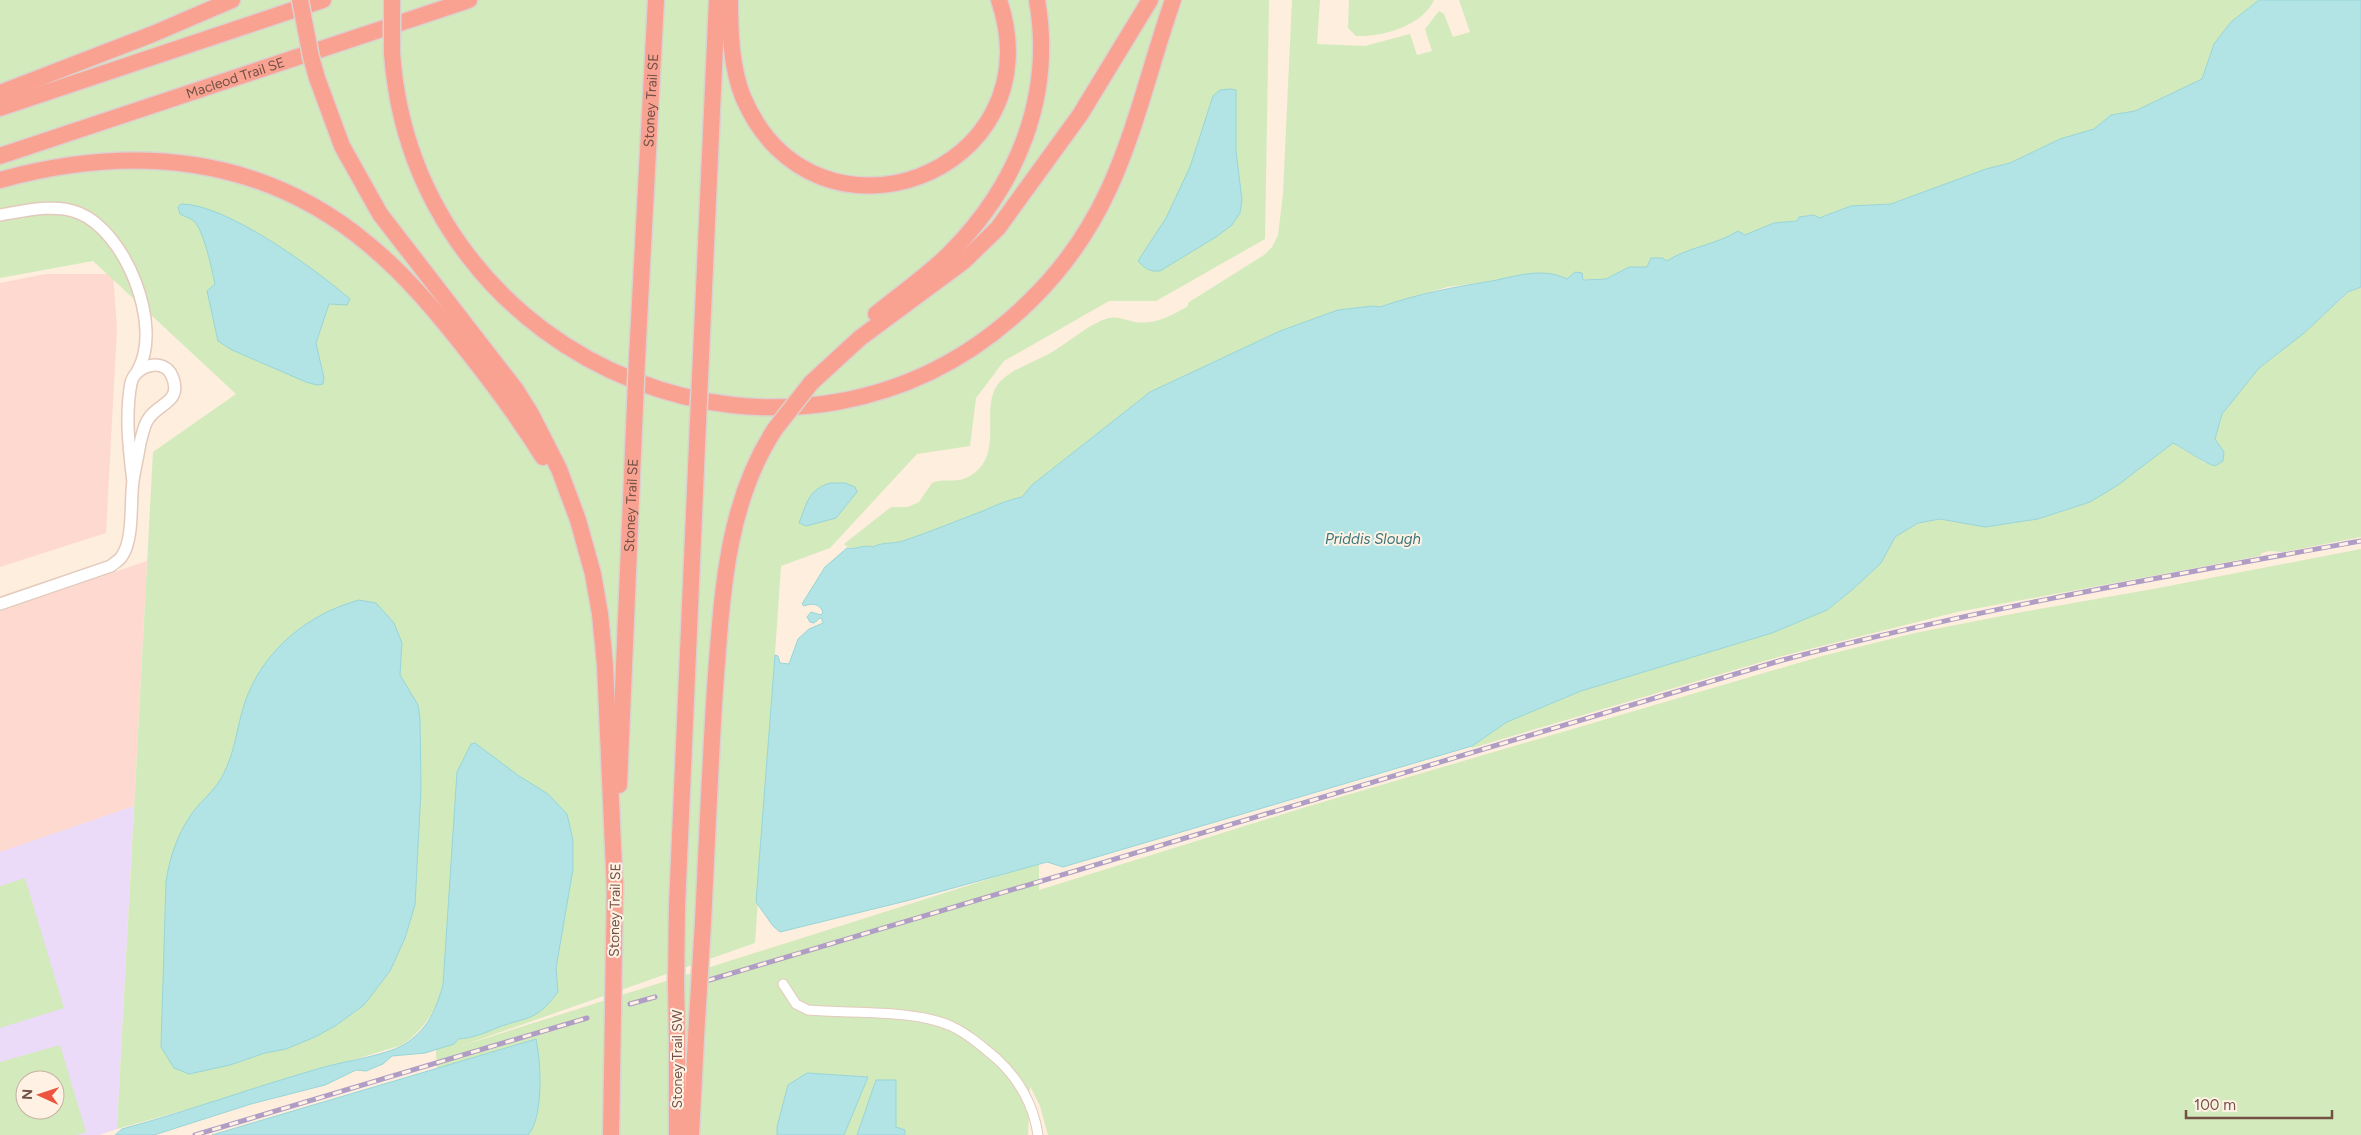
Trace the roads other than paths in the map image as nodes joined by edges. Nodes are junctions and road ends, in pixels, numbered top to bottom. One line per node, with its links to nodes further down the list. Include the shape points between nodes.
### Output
1 (232, 0): 13 (highway)
2 (300, 0): 21 (highway, bridge, via 311,57 332,124 366,191 413,259 478,339 532,414 560,469)
3 (323, 0): 14 (highway)
4 (392, 0): 12 (highway, bridge, via 396,86 414,157 433,202 454,236 497,290 524,316 580,356 649,387 683,397 728,404 797,406 863,395 933,370 992,334 1047,284 1080,241 1112,184 1132,136)
5 (469, 0): 15 (highway, Macleod Trail SE)
6 (656, 0): 23 (highway, Stoney Trail SE, bridge)
7 (717, 0): 26 (highway, Stoney Trail SW, bridge, via 676,923)
8 (730, 0): 9 (highway, via 734,64 743,96 764,134 781,152 825,177 849,184 875,186 917,179 941,167 961,152 988,122 999,99 1008,50)
9 (999, 0)
10 (1037, 0): 19 (highway, via 1042,44 1038,89 1030,126 996,198 948,255 855,332)
11 (1150, 0): 19 (highway, via 1080,115 998,228 964,262 860,338)
12 (1173, 0)
13 (0, 93)
14 (0, 108)
15 (0, 156)
16 (0, 180): 21 (highway, via 88,162 147,159 236,174 268,185 315,208 385,258 455,336 517,416)
17 (0, 215): 18 (street, via 58,209 78,212 106,230 131,272 143,312 146,350)
18 (138, 370): 20 (street, via 132,380 128,439); 20 (street, via 158,365 172,375 174,386 172,399 148,419)
19 (815, 378): 27 (highway, bridge, via 775,429 760,456 736,521 722,596)
20 (132, 482): 22 (street, via 129,531 123,556 111,566)
21 (578, 520): 23 (highway, via 593,574 603,637)
22 (0, 604)
23 (615, 892): 25 (highway, Stoney Trail SE, bridge)
24 (782, 984): 28 (street, via 796,1004 808,1010 920,1018 963,1033 1006,1068 1019,1084 1030,1104)
25 (611, 1135)
26 (677, 1135)
27 (691, 1135)
28 (1038, 1135)

